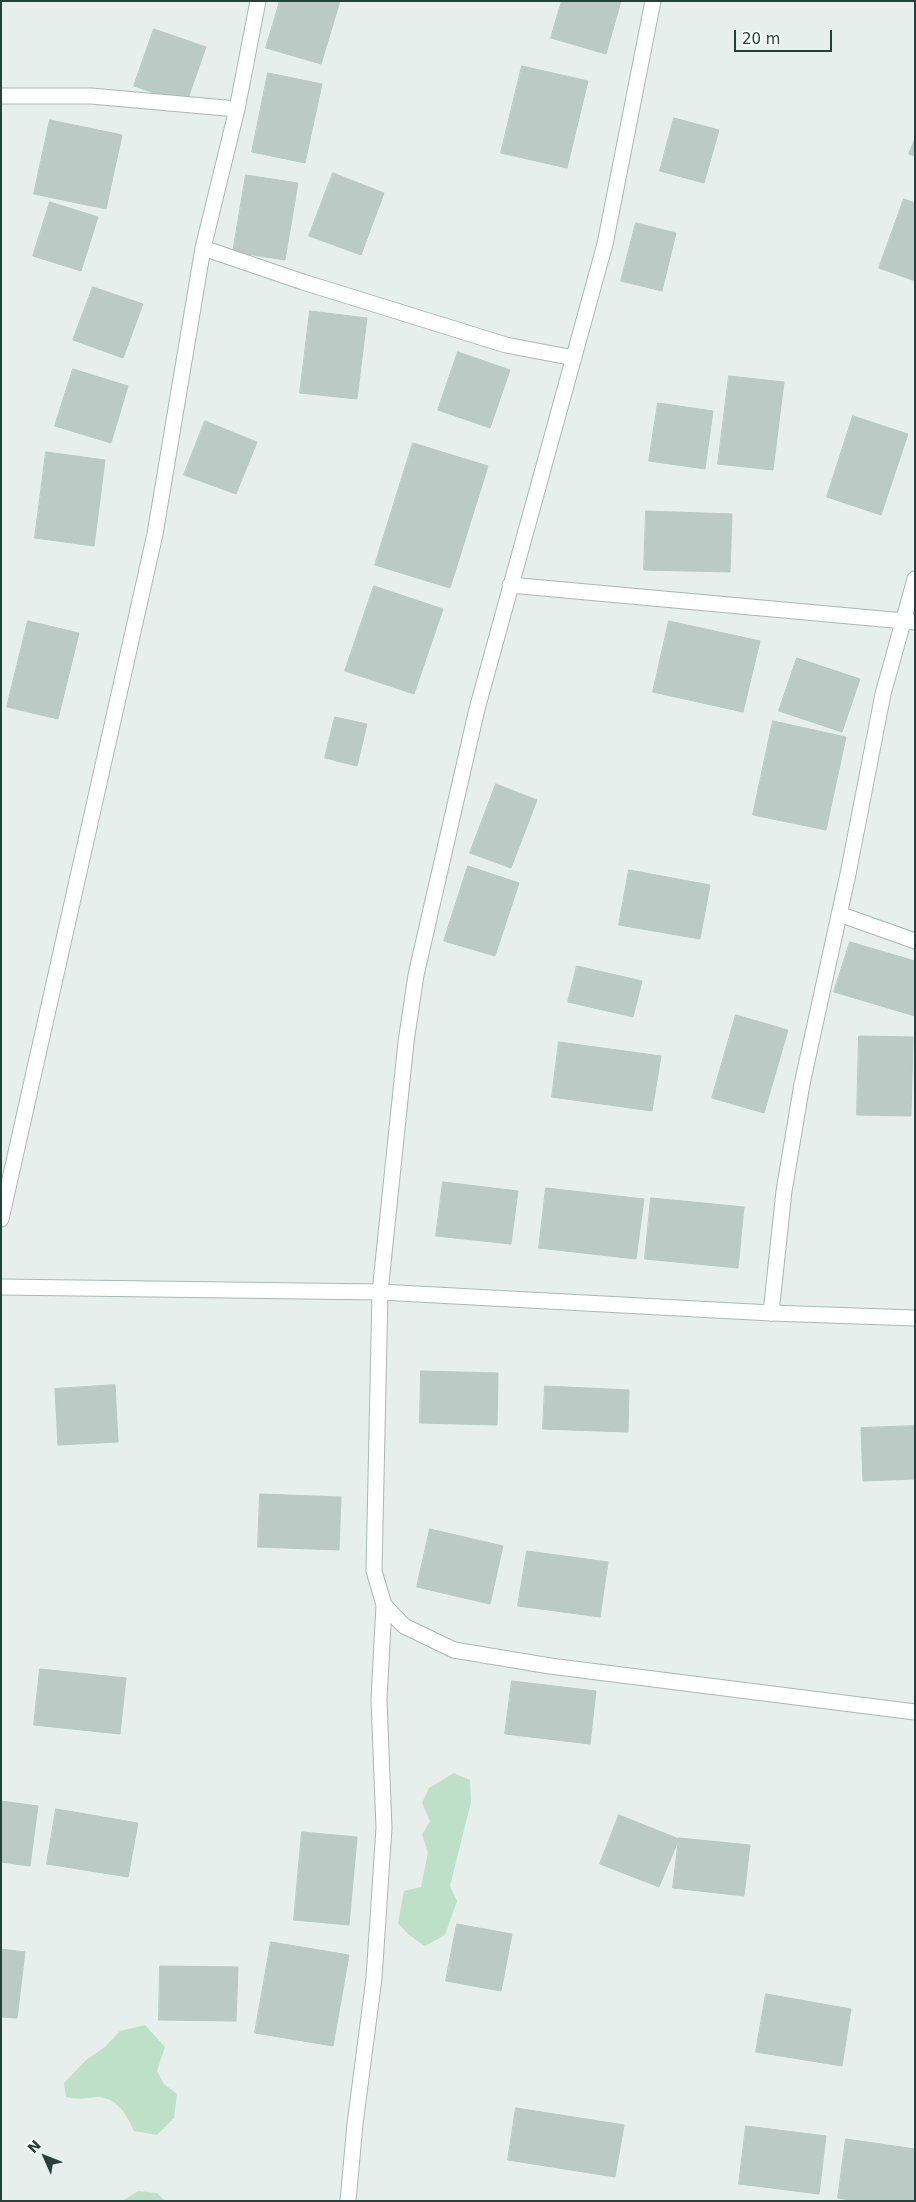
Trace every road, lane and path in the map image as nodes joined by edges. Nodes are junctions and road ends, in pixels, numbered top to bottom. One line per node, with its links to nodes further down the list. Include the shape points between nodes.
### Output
1 (258, 1): 4 (street)
2 (653, 1): 6 (street, via 605,244)
3 (1, 96): 4 (street, via 91,96)
4 (237, 109): 5 (street)
5 (203, 248): 6 (street, via 506,345); 12 (street, via 154,534)
6 (574, 358): 8 (street)
7 (915, 579): 9 (street)
8 (510, 585): 9 (street); 14 (street, via 416,975)
9 (908, 622): 10 (street, via 883,694)
10 (839, 914): 11 (street); 15 (street, via 802,1084 785,1182)
11 (915, 941)
12 (1, 1219)
13 (1, 1287): 14 (street)
14 (380, 1292): 15 (street); 17 (street, via 374,1571)
15 (771, 1313): 16 (street)
16 (915, 1318)
17 (384, 1605): 18 (street, via 404,1626 454,1650 550,1666); 19 (street, via 379,1700 384,1828 374,1978)
18 (915, 1712)
19 (348, 2201)

